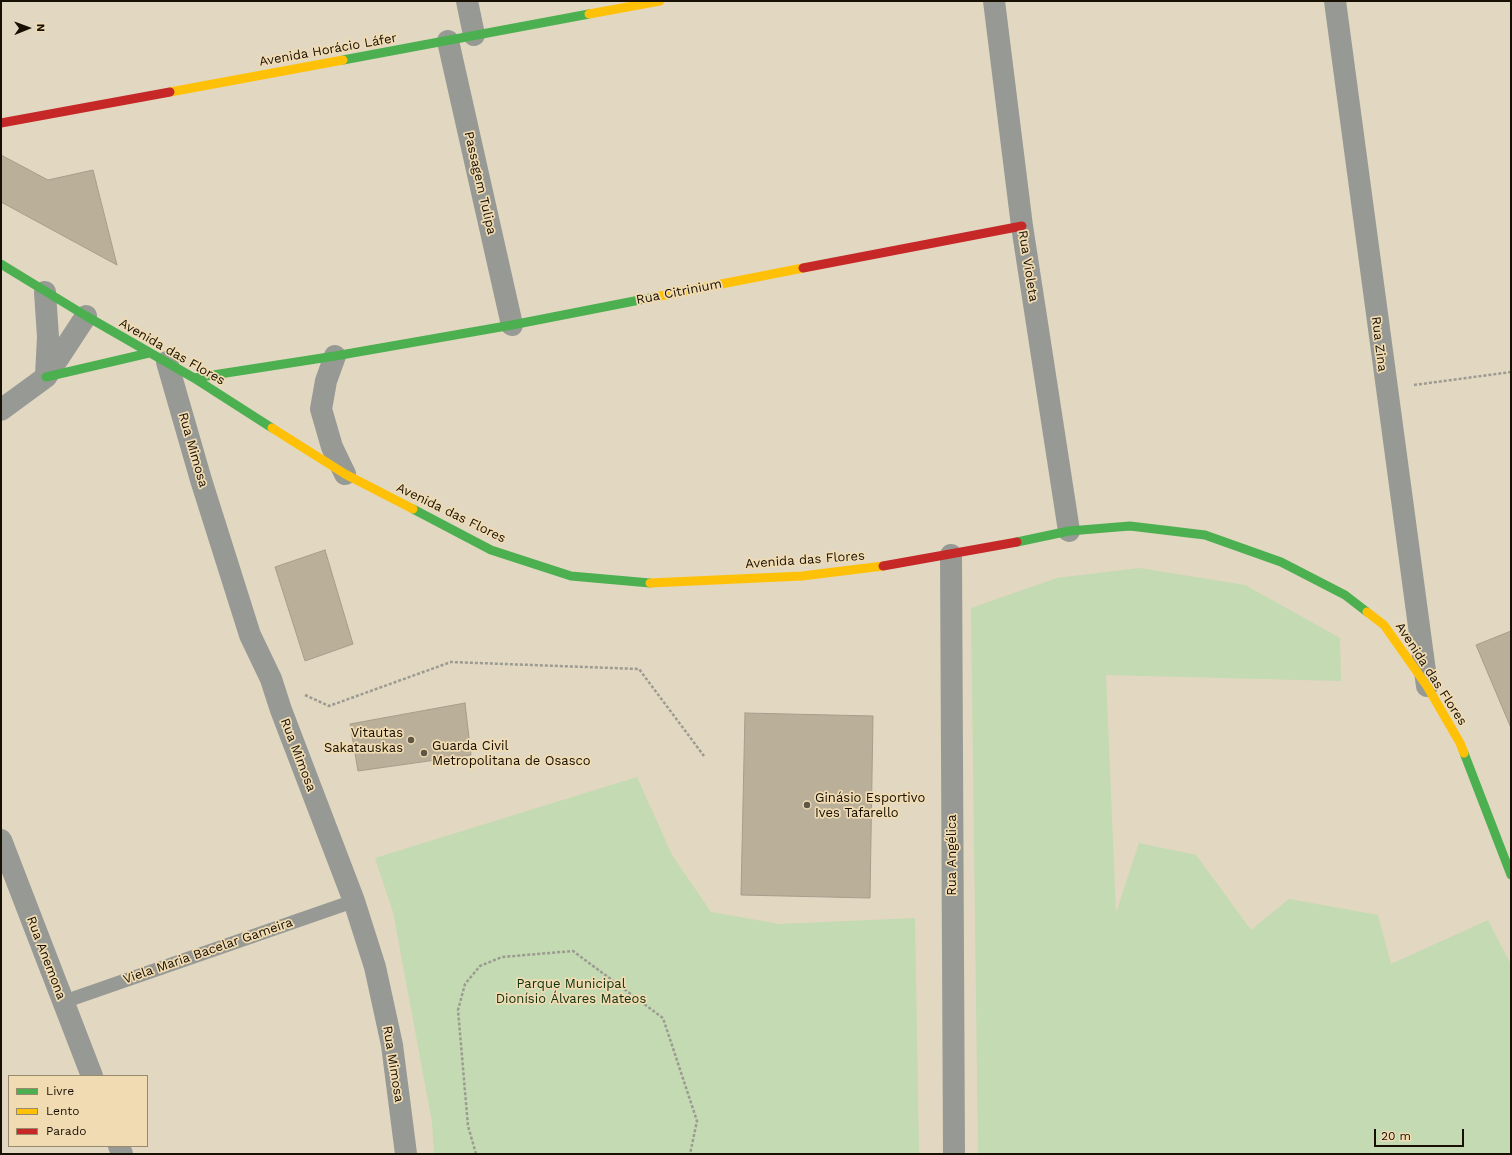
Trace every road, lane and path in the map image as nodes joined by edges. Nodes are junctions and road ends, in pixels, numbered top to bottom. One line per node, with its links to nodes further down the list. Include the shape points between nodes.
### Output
1 (467, 1): 5 (street)
2 (660, 1): 5 (main road, Avenida Horácio Láfer)
3 (994, 1): 8 (street, Rua Violeta)
4 (1335, 1): 18 (street, Rua Zina)
5 (474, 35): 6 (main road, Avenida Horácio Láfer)
6 (448, 41): 7 (main road, Avenida Horácio Láfer); 12 (street, Passagem Tulipa)
7 (1, 123)
8 (1022, 226): 12 (main road, Rua Citrinium); 21 (street, Rua Violeta)
9 (1, 264): 10 (main road, Avenida das Flores)
10 (45, 292): 11 (main road, Avenida das Flores); 16 (street, via 48,337)
11 (86, 316): 14 (main road, Avenida das Flores); 16 (street)
12 (512, 325): 13 (main road, Rua Citrinium)
13 (334, 356): 17 (main road, Rua Citrinium); 20 (street, via 321,409 332,447)
14 (158, 358): 16 (main road); 17 (main road, Avenida das Flores); 23 (street, Rua Mimosa, via 201,480 250,635)
15 (1511, 372): 18 (path)
16 (46, 377): 19 (street)
17 (194, 378): 20 (main road, Avenida das Flores)
18 (1385, 389): 24 (street, Rua Zina)
19 (1, 410)
20 (345, 474): 22 (main road, Avenida das Flores, via 491,550 571,576 646,584 802,576)
21 (1069, 531): 22 (main road, Avenida das Flores); 24 (main road, Avenida das Flores, via 1130,526 1205,535 1281,562 1345,595 1384,625)
22 (951, 555): 34 (street, Rua Angélica)
23 (271, 679): 25 (path, via 329,706 451,662 639,668); 28 (street, Rua Mimosa)
24 (1427, 686): 27 (main road, Avenida das Flores, via 1460,743)
25 (704, 756)
26 (1, 840): 29 (street, Rua Anemona)
27 (1511, 875)
28 (354, 901): 29 (lane, Viela Maria Bacelar Gameira); 31 (street, Rua Mimosa, via 375,967 392,1045)
29 (63, 1002): 30 (street, Rua Anemona)
30 (92, 1075)
31 (406, 1154)
32 (476, 1154): 33 (path, via 468,1126 458,1010 465,984 480,966 502,957 573,951 663,1018 697,1121)
33 (690, 1154)
34 (954, 1154)

